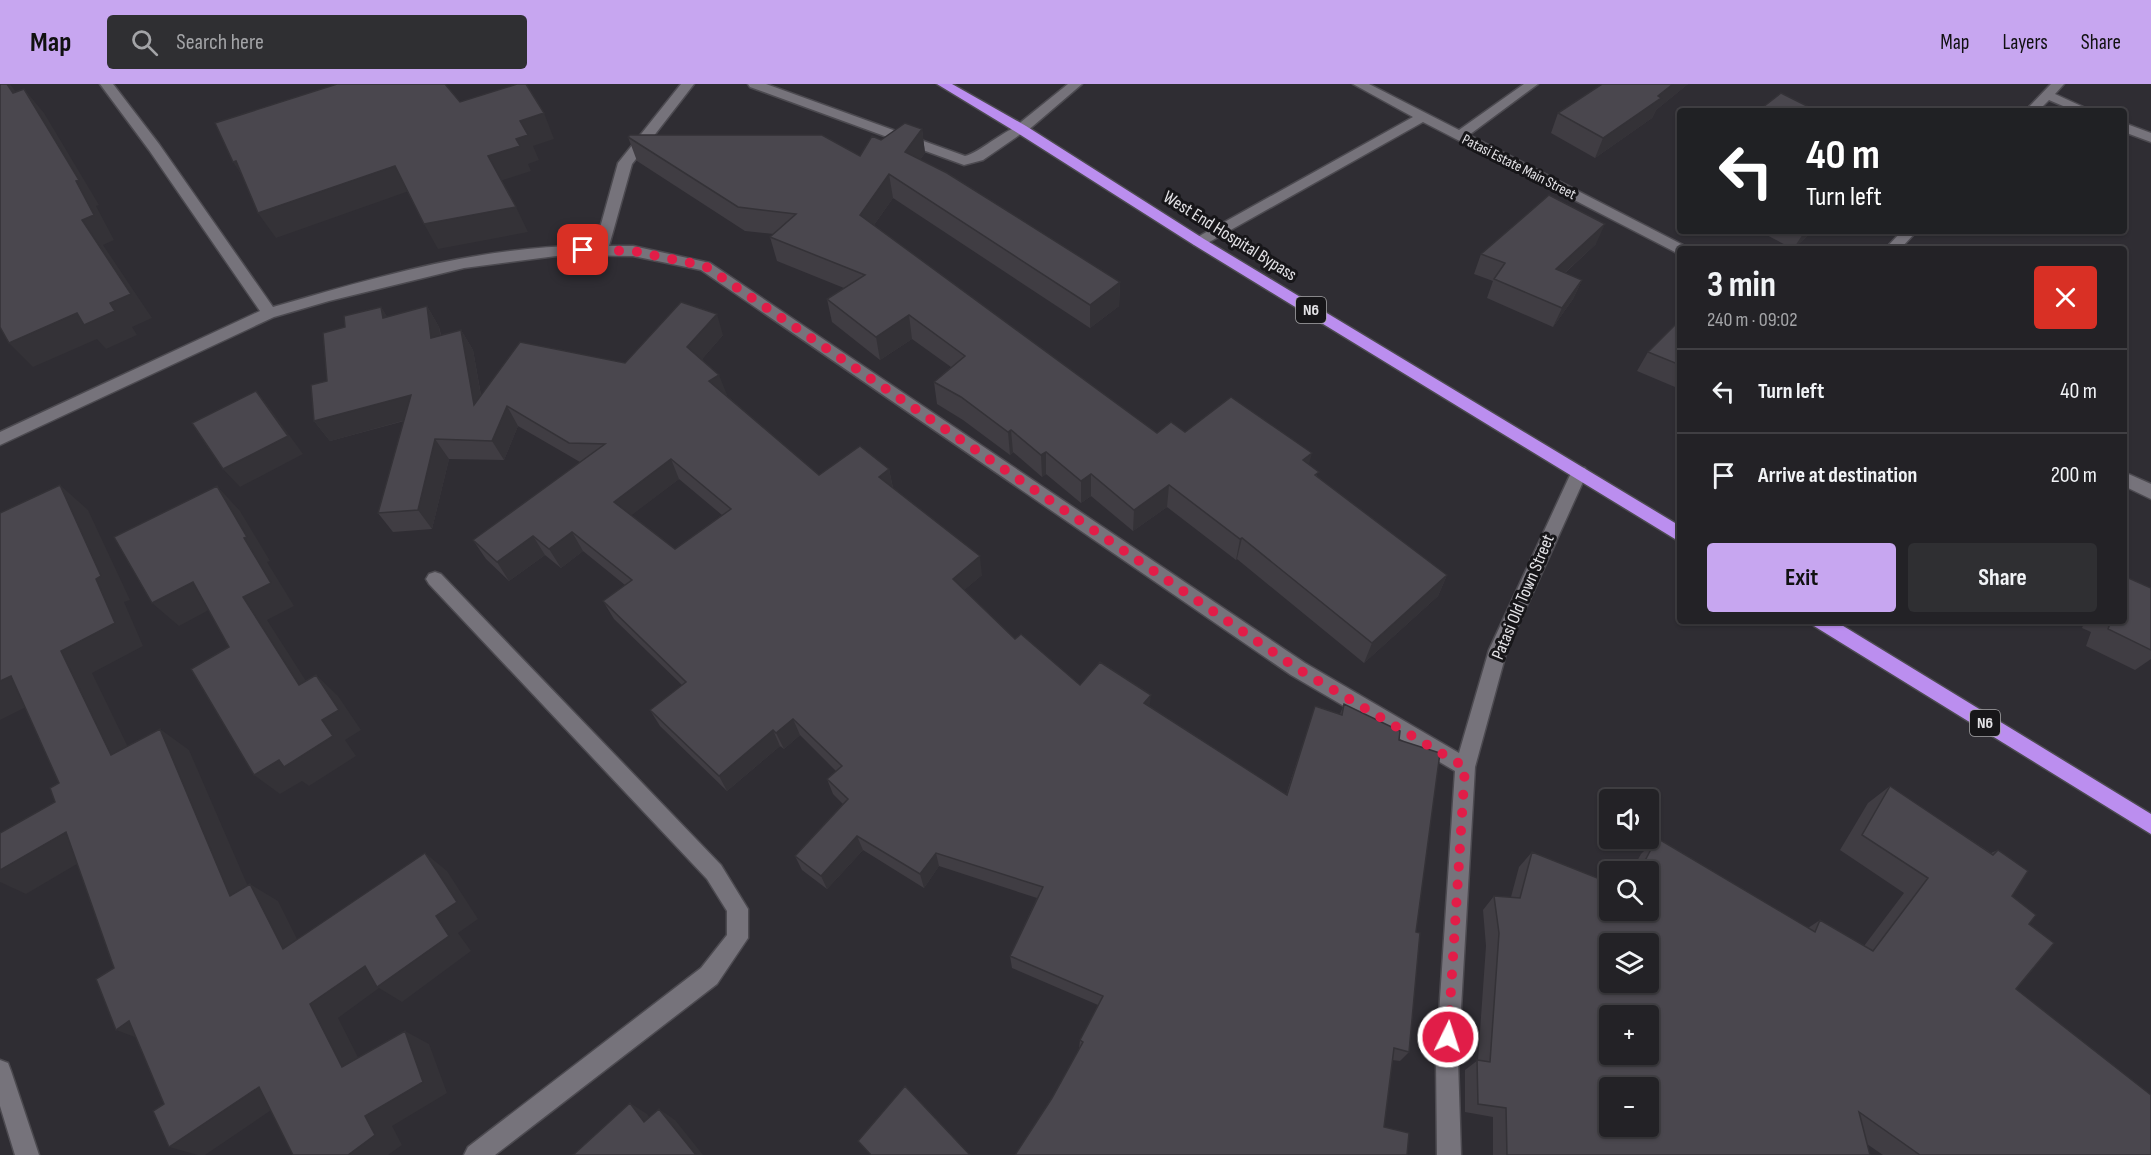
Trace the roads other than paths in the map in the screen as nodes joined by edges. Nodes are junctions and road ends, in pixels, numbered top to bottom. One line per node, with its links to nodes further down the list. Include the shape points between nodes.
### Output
1 (106, 84): 22 (street)
2 (688, 84): 21 (street, via 626,163)
3 (754, 84): 14 (street, via 964,160 978,157)
4 (943, 84): 14 (highway, West End Hospital Bypass / N6)
5 (1076, 84): 14 (street)
6 (1359, 84): 12 (street, Patasi Estate Main Street)
7 (1532, 84): 15 (street)
8 (2058, 84): 9 (street)
9 (2047, 95): 10 (street); 11 (street)
10 (2034, 108)
11 (2079, 108)
12 (1423, 117): 15 (street, Patasi Estate Main Street); 18 (street)
13 (2127, 128): 16 (street)
14 (1021, 129): 18 (highway, West End Hospital Bypass / N6)
15 (1460, 136): 20 (street, Patasi Estate Main Street)
16 (2151, 138)
17 (1908, 234): 19 (street)
18 (1199, 242): 24 (highway, West End Hospital Bypass / N6)
19 (1895, 246)
20 (1677, 247)
21 (602, 250): 22 (street, via 564,250 464,263); 30 (street, via 633,251 705,266 1298,669)
22 (269, 313): 23 (street)
23 (0, 439)
24 (1578, 473): 27 (highway, West End Hospital Bypass / N6); 30 (street, Patasi Old Town Street, via 1498,650)
25 (2127, 480): 26 (street)
26 (2151, 492)
27 (1677, 533)
28 (435, 579): 34 (street, via 714,872 738,909 737,938 709,976)
29 (1825, 624): 31 (highway, N6)
30 (1465, 767): 35 (street, Patasi Old Town Street, via 1447,1060)
31 (2151, 825)
32 (0, 1071): 33 (street)
33 (27, 1155)
34 (476, 1155)
35 (1449, 1155)

